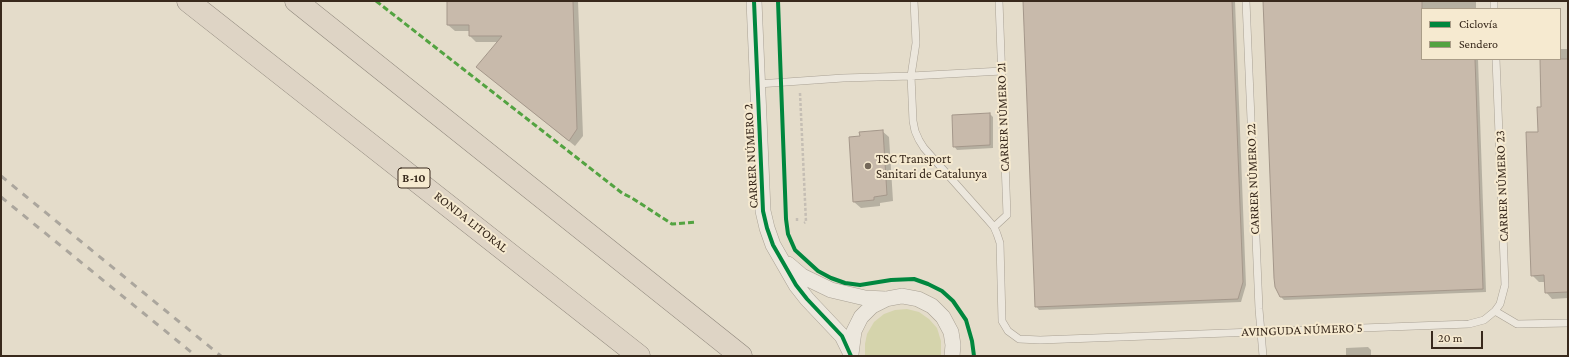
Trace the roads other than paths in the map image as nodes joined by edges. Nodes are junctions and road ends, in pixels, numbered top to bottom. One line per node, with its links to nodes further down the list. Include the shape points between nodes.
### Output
1 (188, 1): 19 (highway, RONDA LITORAL / B-10)
2 (296, 1): 20 (highway)
3 (754, 1): 10 (street, CARRER NÚMERO 2)
4 (914, 1): 9 (lane, via 916,43)
5 (999, 1): 8 (lane, CARRER NÚMERO 21)
6 (1246, 1): 16 (lane, CARRER NÚMERO 22)
7 (1496, 60): 14 (lane, CARRER NÚMERO 23, via 1505,285 1500,304)
8 (1002, 72): 9 (lane); 11 (lane, CARRER NÚMERO 21, via 1007,215)
9 (911, 76): 10 (lane); 11 (lane, via 914,126 919,140)
10 (758, 84): 12 (street, CARRER NÚMERO 2, via 763,210 773,245)
11 (994, 227): 16 (lane, AVINGUDA NÚMERO 5, via 1000,243 1002,321 1019,339)
12 (781, 258): 13 (street, via 802,276 831,290 865,298); 18 (street, CARRER NÚMERO 2, via 796,285 842,336)
13 (886, 299): 17 (street, via 902,296 918,299 932,306 943,317 951,332); 18 (street, via 872,306 861,317 854,331)
14 (1495, 311): 15 (lane, via 1517,324); 16 (lane, AVINGUDA NÚMERO 5, via 1484,320 1469,324)
15 (1568, 323)
16 (1260, 331): 21 (lane, CARRER NÚMERO 22)
17 (954, 352)
18 (851, 355)
19 (639, 356)
20 (741, 356)
21 (1263, 356)

